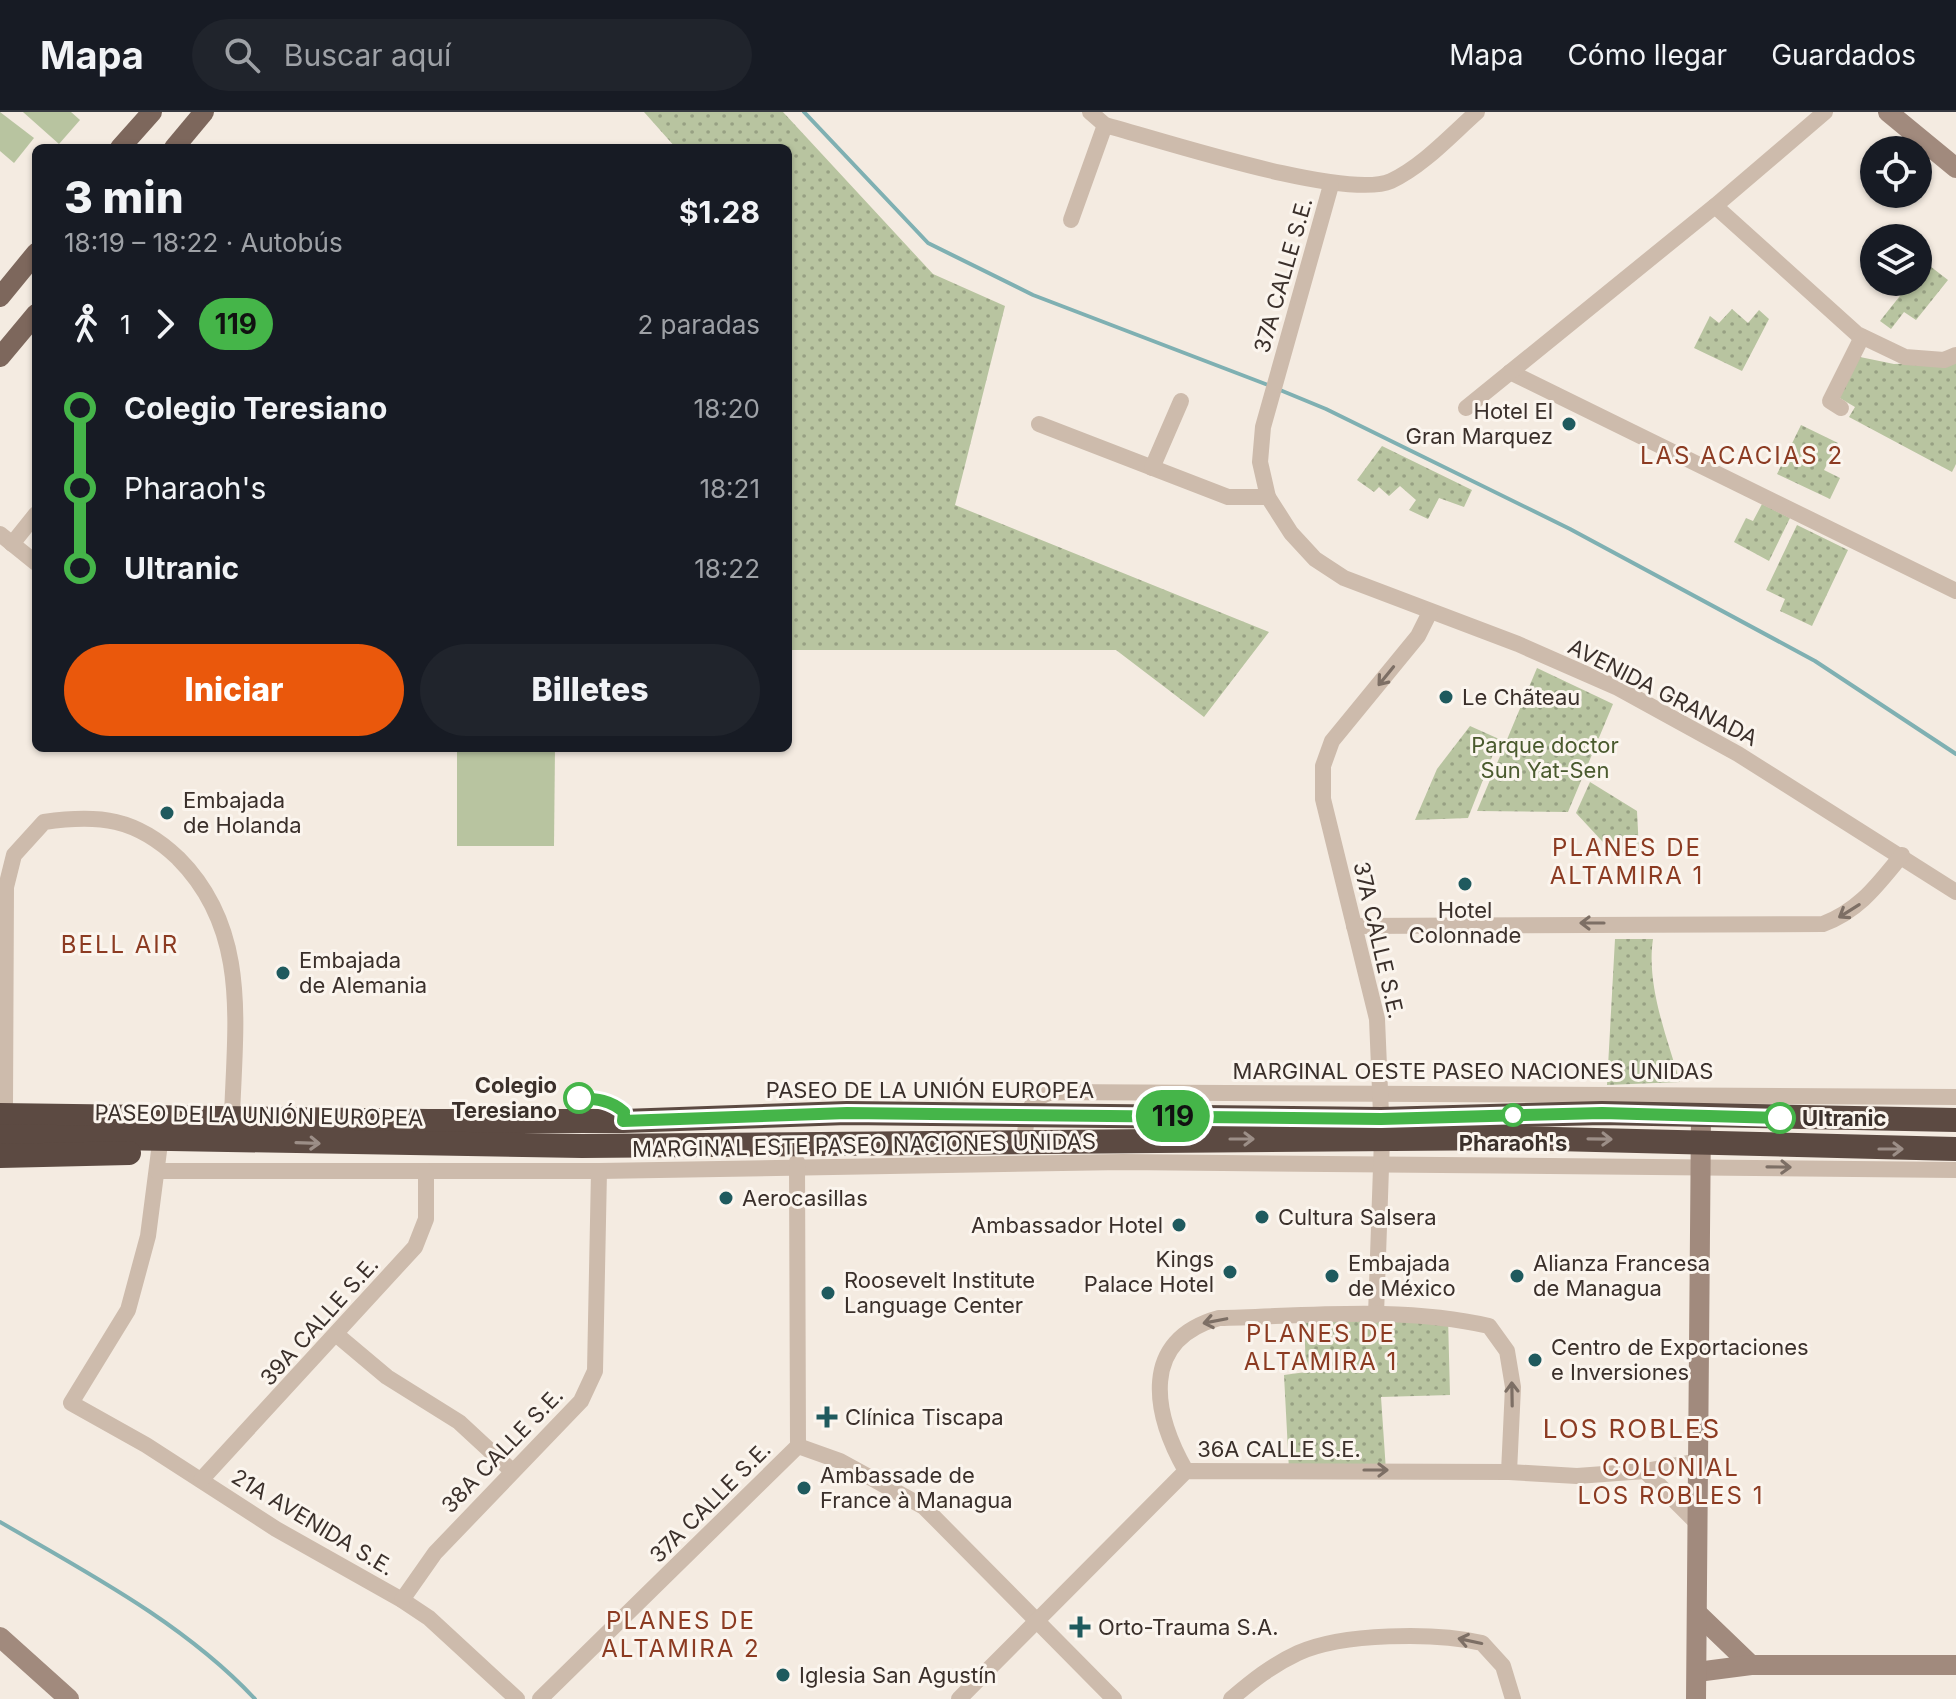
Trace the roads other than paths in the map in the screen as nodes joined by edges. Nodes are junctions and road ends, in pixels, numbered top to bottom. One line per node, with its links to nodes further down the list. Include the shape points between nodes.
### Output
1 (152, 112): 8 (main road)
2 (204, 112): 9 (main road)
3 (1090, 112): 7 (street)
4 (1477, 112): 11 (street, 37A CALLE S.E., via 1392,181 1371,187)
5 (1825, 112): 12 (street)
6 (1888, 112): 10 (street)
7 (1105, 125): 11 (street); 13 (street)
8 (124, 144)
9 (177, 144)
10 (1956, 168)
11 (1331, 185): 26 (street, 37A CALLE S.E., via 1263,427 1260,462)
12 (1715, 206): 17 (street); 20 (street)
13 (1071, 220)
14 (32, 258): 15 (main road)
15 (0, 297)
16 (32, 319): 19 (main road)
17 (1862, 337): 18 (street, via 1905,357 1944,360); 23 (street, via 1830,401)
18 (1956, 355)
19 (0, 357)
20 (1510, 372): 22 (street); 30 (street)
21 (1181, 401): 25 (street)
22 (1466, 408)
23 (1841, 408)
24 (1039, 424): 25 (street)
25 (1152, 468): 26 (street, via 1228,497)
26 (1268, 497): 31 (street, AVENIDA GRANADA, via 1315,559 1344,578)
27 (32, 517): 28 (street)
28 (6, 539): 29 (street)
29 (32, 560)
30 (1956, 591)
31 (1430, 612): 32 (street, AVENIDA GRANADA, via 1618,688); 34 (street, 37A CALLE S.E., one-way to 34, via 1418,636 1332,741 1323,766 1323,799)
32 (1902, 855): 33 (street, AVENIDA GRANADA); 34 (street, one-way to 34, via 1866,899 1823,924)
33 (1956, 892)
34 (1354, 926): 35 (street, 37A CALLE S.E., via 1377,1019)
35 (1381, 1092): 36 (street, MARGINAL OESTE PASEO NACIONES UNIDAS); 38 (street, MARGINAL OESTE PASEO NACIONES UNIDAS, via 1052,1092 1034,1100); 40 (street, 37A CALLE S.E.)
36 (1956, 1097)
37 (2, 1109): 42 (highway, PASEO DE LA UNIÓN EUROPEA, via 62,1105); 42 (street, via 6,887 14,855 44,822 99,818 134,826 164,844 202,882 223,924 235,1004)
38 (1027, 1116): 40 (highway, PASEO DE LA UNIÓN EUROPEA); 42 (highway, PASEO DE LA UNIÓN EUROPEA, via 847,1113); 44 (street)
39 (1956, 1120): 41 (highway, PASEO DE LA UNIÓN EUROPEA)
40 (1382, 1128): 41 (highway, PASEO DE LA UNIÓN EUROPEA); 44 (highway, PASEO DE LA UNIÓN EUROPEA, one-way to 40); 49 (street, 37A CALLE S.E.)
41 (1701, 1128): 46 (highway, PASEO DE LA UNIÓN EUROPEA, one-way to 46, via 1877,1149); 50 (street)
42 (231, 1129): 43 (highway, PASEO DE LA UNIÓN EUROPEA); 45 (highway, PASEO DE LA UNIÓN EUROPEA, one-way to 45, via 582,1146); 48 (highway)
43 (0, 1136)
44 (1024, 1141): 45 (highway, PASEO DE LA UNIÓN EUROPEA)
45 (796, 1144): 51 (street, 37A CALLE S.E.)
46 (1956, 1149)
47 (0, 1156): 48 (highway)
48 (158, 1161): 53 (street, MARGINAL ESTE PASEO NACIONES UNIDAS); 63 (street, 21A AVENIDA S.E., via 148,1236 128,1310 71,1403)
49 (1381, 1163): 50 (street, MARGINAL ESTE PASEO NACIONES UNIDAS); 51 (street, MARGINAL ESTE PASEO NACIONES UNIDAS, via 1123,1162); 55 (street, 37A CALLE S.E.)
50 (1701, 1166): 52 (street, MARGINAL ESTE PASEO NACIONES UNIDAS, one-way to 52); 58 (street)
51 (798, 1170): 54 (street, MARGINAL ESTE PASEO NACIONES UNIDAS); 57 (street, 37A CALLE S.E.)
52 (1956, 1170)
53 (426, 1171): 54 (street, MARGINAL ESTE PASEO NACIONES UNIDAS); 56 (street, 39A CALLE S.E., via 426,1219 415,1247)
54 (599, 1171): 59 (street, 38A CALLE S.E., via 595,1371 581,1401)
55 (1376, 1315): 60 (street, one-way to 60, via 1219,1318 1194,1325 1173,1343 1161,1367 1162,1416); 62 (street, one-way to 55, via 1513,1387 1507,1351 1489,1326 1445,1316)
56 (337, 1335): 59 (street, via 387,1377 459,1422); 63 (street, 39A CALLE S.E.)
57 (798, 1446): 67 (street, via 840,1461 924,1507); 74 (street, 37A CALLE S.E.)
58 (1698, 1461): 61 (street, 36A CALLE S.E.); 64 (street)
59 (511, 1470): 65 (street, 38A CALLE S.E., via 435,1553)
60 (1186, 1471): 62 (street, 36A CALLE S.E., one-way to 62); 67 (street, 36A CALLE S.E.)
61 (1645, 1471): 62 (street, 36A CALLE S.E., via 1577,1476); 64 (street)
62 (1509, 1472)
63 (201, 1480): 65 (street, 21A AVENIDA S.E.)
64 (1697, 1523): 66 (street)
65 (402, 1600): 73 (street, 21A AVENIDA S.E.)
66 (1699, 1615): 69 (street); 71 (street)
67 (1036, 1622): 75 (street, 36A CALLE S.E.); 76 (street)
68 (0, 1637): 72 (street)
69 (1751, 1665): 70 (street); 71 (street)
70 (1956, 1665)
71 (1697, 1672): 79 (street)
72 (69, 1699)
73 (517, 1699)
74 (540, 1699)
75 (959, 1699)
76 (1114, 1699)
77 (1231, 1699): 78 (street, one-way to 77, via 1503,1666 1482,1643 1451,1638 1361,1639 1301,1652 1265,1671)
78 (1513, 1699)
79 (1696, 1699)

